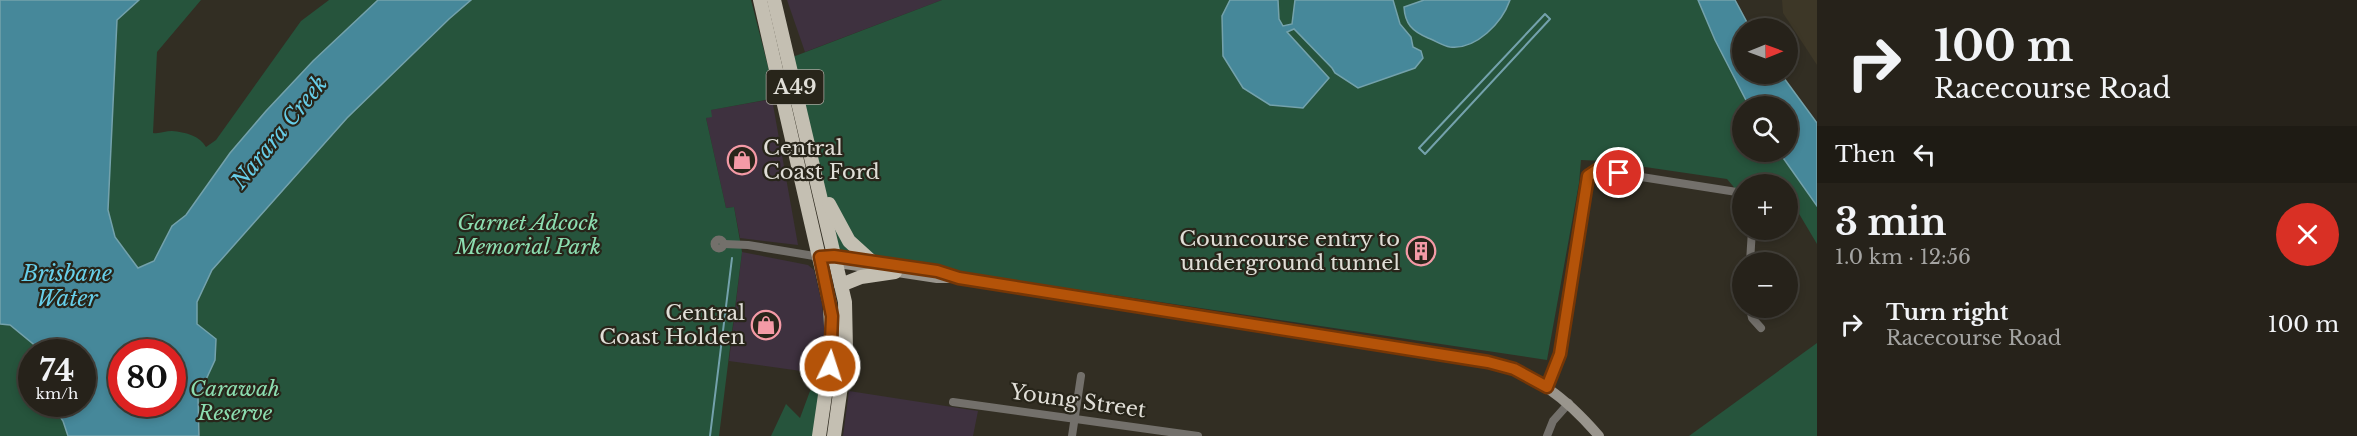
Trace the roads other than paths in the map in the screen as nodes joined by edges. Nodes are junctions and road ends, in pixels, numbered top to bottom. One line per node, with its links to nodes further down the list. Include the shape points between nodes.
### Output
1 (759, 0): 6 (highway, A49)
2 (774, 0): 3 (highway, A49)
3 (806, 133): 6 (highway, A49); 7 (highway, via 831,211 849,241)
4 (1732, 191): 14 (street, via 1597,170 1588,176 1560,354)
5 (724, 244): 6 (street)
6 (830, 259): 7 (main road); 8 (main road); 10 (highway, A49); 18 (highway, A49, via 830,366)
7 (871, 261): 9 (main road)
8 (895, 272): 9 (main road); 10 (highway, via 861,277)
9 (959, 278): 14 (main road, via 1488,362 1514,369)
10 (841, 285): 19 (highway, A49, via 846,350)
11 (1752, 318): 12 (street)
12 (1761, 328)
13 (1081, 376): 17 (street)
14 (1547, 387): 16 (main road)
15 (953, 402): 17 (street, Young Street)
16 (1569, 403): 22 (street, via 1553,421); 23 (main road)
17 (1075, 418): 20 (street); 21 (street, Young Street)
18 (819, 436)
19 (834, 436)
20 (1071, 436)
21 (1198, 436)
22 (1547, 436)
23 (1599, 436)

